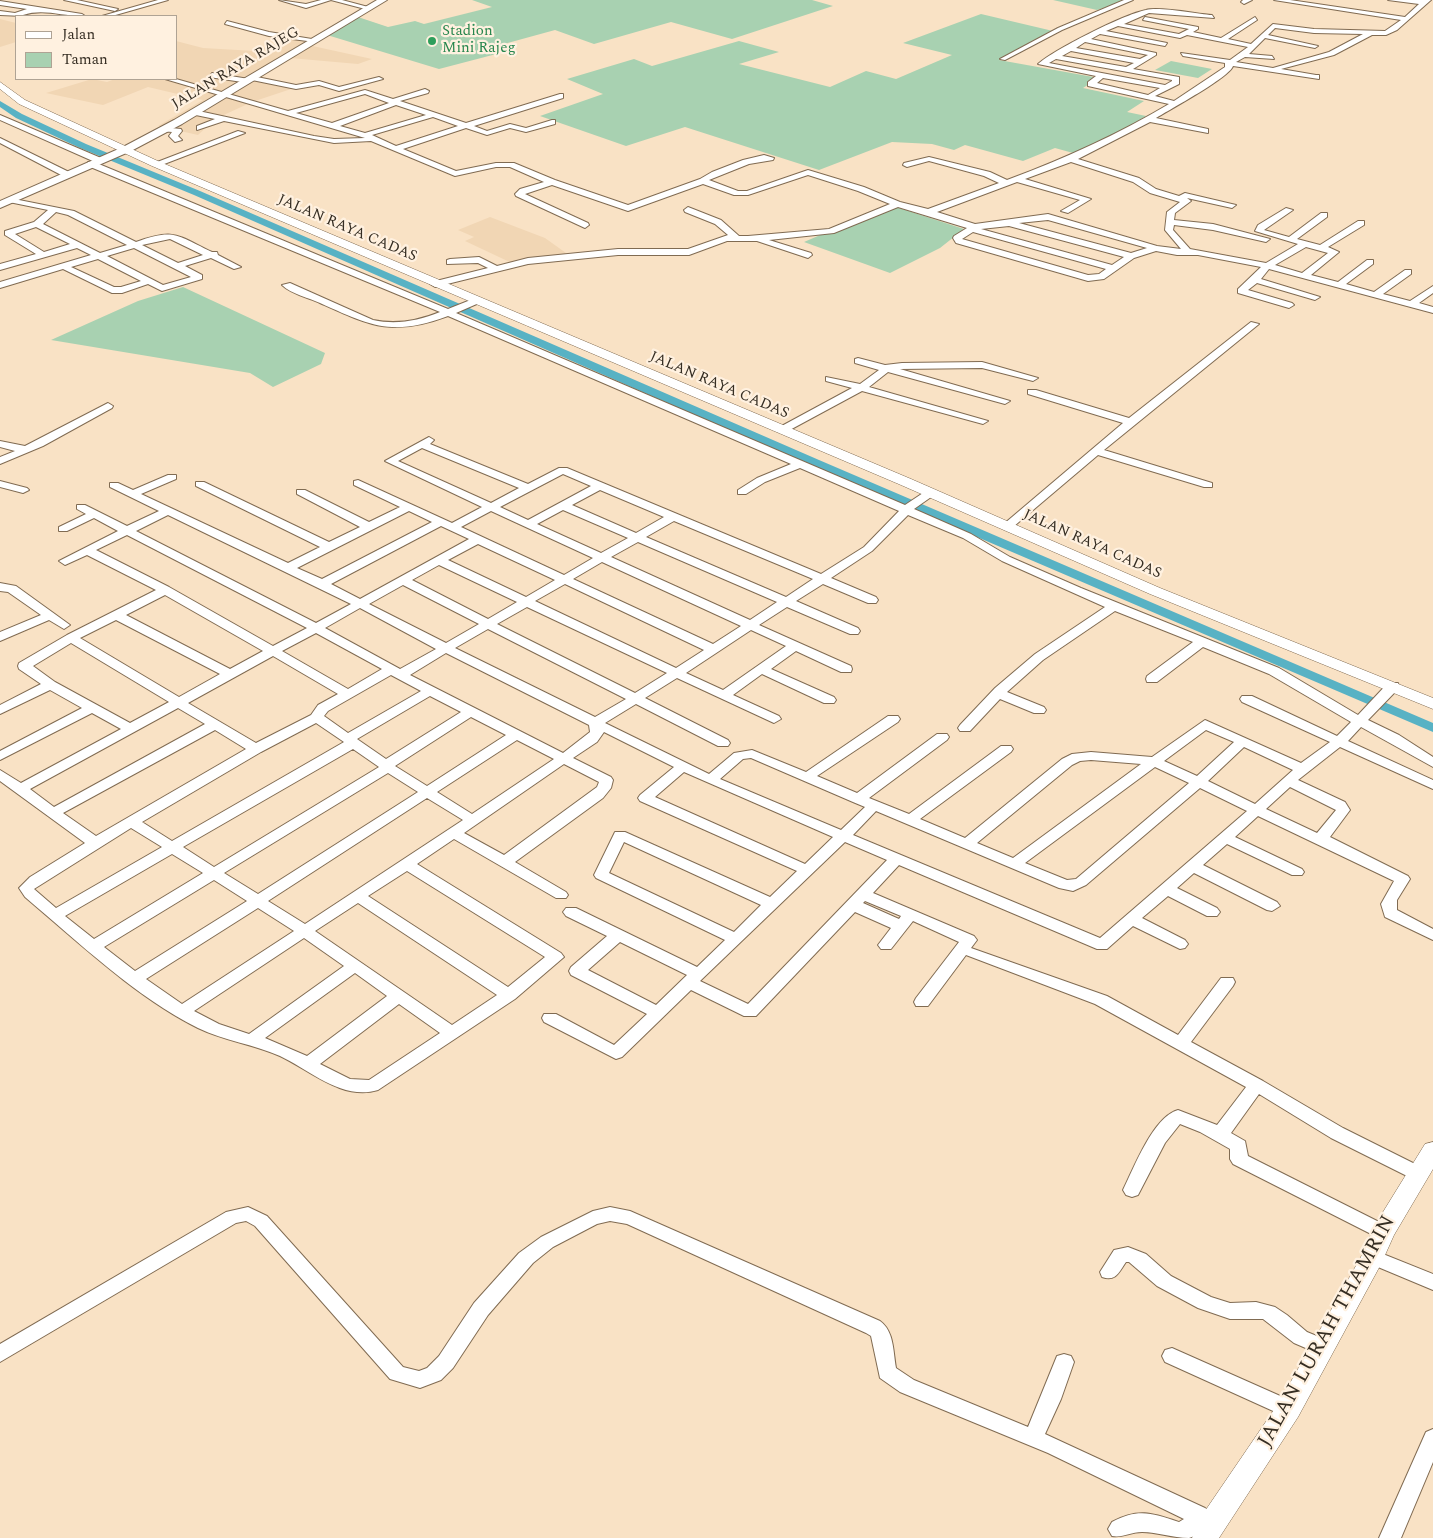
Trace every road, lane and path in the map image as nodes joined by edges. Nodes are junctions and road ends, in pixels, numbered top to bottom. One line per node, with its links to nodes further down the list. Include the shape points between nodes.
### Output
1 (67, 0): 18 (street)
2 (133, 0): 14 (street)
3 (166, 0): 14 (street)
4 (282, 0): 5 (street, via 306,6)
5 (328, 0)
6 (334, 0): 17 (street)
7 (383, 0): 17 (main road, JALAN RAYA RAJEG)
8 (1130, 0): 33 (street)
9 (1277, 0): 16 (street)
10 (1391, 0): 13 (street)
11 (1327, 1): 16 (street)
12 (0, 2): 15 (street)
13 (1426, 2): 27 (street)
14 (151, 3): 24 (street)
15 (39, 7): 22 (street); 23 (street)
16 (1320, 7): 27 (street)
17 (369, 8): 41 (main road, JALAN RAYA RAJEG)
18 (115, 9)
19 (1158, 12): 19 (street, via 1210,17 1212,17 1205,20); 26 (street, via 1148,11)
20 (0, 13): 25 (street)
21 (1248, 14): 28 (street, via 1248,17)
22 (20, 15)
23 (77, 15)
24 (109, 15)
25 (15, 16)
26 (1132, 17): 30 (street); 37 (street, via 1196,28)
27 (1407, 19): 34 (street)
28 (1261, 21): 32 (street); 43 (street)
29 (227, 23): 38 (street)
30 (1115, 24): 36 (street); 37 (street, via 1180,36)
31 (1357, 24): 34 (street)
32 (1275, 26): 35 (street, via 1314,31); 39 (street)
33 (1063, 28): 36 (street); 52 (street)
34 (1396, 29): 35 (street, via 1386,33)
35 (1371, 32): 56 (street, via 1352,45)
36 (1096, 33): 42 (street); 47 (street, via 1165,44)
37 (1188, 33): 43 (street)
38 (270, 34): 40 (street); 41 (street)
39 (1263, 36): 44 (street); 45 (street)
40 (255, 37)
41 (315, 40): 62 (main road, JALAN RAYA RAJEG)
42 (1083, 40): 46 (street); 47 (street)
43 (1222, 40): 44 (street)
44 (1251, 46): 49 (street)
45 (1315, 46)
46 (1068, 48): 50 (street); 53 (street)
47 (1152, 52): 53 (street, via 1153,55)
48 (1183, 54): 54 (street)
49 (1244, 55): 51 (street); 54 (street)
50 (1054, 56): 55 (street); 58 (street, via 1042,64)
51 (1272, 58)
52 (1003, 59)
53 (1142, 62): 55 (street)
54 (1230, 63): 56 (street); 70 (street, via 1229,68 1197,92)
55 (1128, 69): 64 (street, via 1178,80)
56 (1275, 70): 59 (street)
57 (212, 75): 62 (street)
58 (1102, 75): 64 (street); 68 (street, via 1091,84)
59 (1316, 77)
60 (379, 79): 62 (street, via 339,89 319,83 294,87)
61 (172, 80): 66 (street)
62 (251, 80): 66 (main road, JALAN RAYA RAJEG)
63 (0, 85): 92 (street, JALAN RAYA CADAS, via 22,102)
64 (1165, 87): 68 (street)
65 (425, 91): 69 (street)
66 (224, 95): 71 (main road, JALAN RAYA RAJEG); 72 (street)
67 (560, 96): 79 (street)
68 (1149, 97): 70 (street)
69 (394, 102): 72 (street, via 362,92); 73 (street); 78 (street)
70 (1173, 103): 76 (street)
71 (194, 112): 75 (street); 80 (main road, JALAN RAYA RAJEG)
72 (287, 114): 78 (street)
73 (433, 115): 79 (street); 84 (street)
74 (0, 117): 96 (street)
75 (224, 118): 81 (street); 87 (street)
76 (1148, 119): 82 (street); 95 (street)
77 (552, 122): 79 (street, via 526,130 507,126 488,133)
78 (332, 126): 84 (street)
79 (467, 126): 91 (street)
80 (164, 128): 86 (street, via 178,131 173,136); 92 (main road, JALAN RAYA RAJEG)
81 (200, 128)
82 (1205, 131)
83 (241, 133): 97 (street)
84 (365, 135): 88 (street)
85 (0, 140): 89 (street)
86 (178, 140)
87 (334, 141): 88 (street, via 365,139); 90 (street)
88 (381, 142): 91 (street)
89 (12, 147): 93 (street); 99 (street)
90 (319, 147)
91 (394, 149): 102 (street, via 455,174 508,165)
92 (122, 150): 96 (main road, JALAN RAYA RAJEG); 97 (street, JALAN RAYA CADAS)
93 (0, 151)
94 (770, 158): 101 (street, via 758,158)
95 (1071, 159): 100 (street); 104 (street, via 1136,180 1153,191)
96 (97, 161): 99 (main road); 163 (street)
97 (156, 164): 152 (street, JALAN RAYA CADAS)
98 (907, 165): 103 (street, via 929,159 988,174)
99 (68, 175): 105 (main road)
100 (1019, 180): 103 (street); 111 (street, via 1087,199)
101 (703, 181): 102 (street, via 628,208); 106 (street, via 737,193 748,193 808,172)
102 (552, 182): 118 (street, via 519,194)
103 (1008, 184): 112 (street)
104 (1180, 198): 107 (street, via 1185,195); 114 (street, via 1187,201 1171,212)
105 (4, 202): 108 (street)
106 (897, 204): 112 (street); 121 (street, via 838,229)
107 (1232, 205)
108 (55, 209): 117 (street); 126 (street, via 71,213)
109 (688, 210): 120 (street, via 718,222)
110 (1289, 210): 123 (street, via 1259,229)
111 (1065, 211)
112 (929, 212): 119 (street)
113 (1324, 215): 123 (street)
114 (1169, 222): 122 (street, via 1213,227); 129 (street, via 1169,230)
115 (1009, 223): 119 (street); 127 (street, via 1048,217); 134 (street)
116 (1361, 223): 128 (street)
117 (37, 224): 125 (street); 131 (street, via 8,234)
118 (585, 225)
119 (973, 228): 145 (street); 145 (street, via 957,240 1088,278 1101,277)
120 (736, 238): 121 (street); 144 (street, via 723,239 689,252 618,252 528,261)
121 (756, 239): 132 (street)
122 (1266, 239)
123 (1290, 240): 124 (street)
124 (1305, 244): 128 (street); 141 (street)
125 (78, 245): 131 (street); 133 (street)
126 (135, 245): 130 (street, via 171,236); 133 (street); 140 (street)
127 (1156, 248): 129 (street); 134 (street)
128 (1322, 248): 148 (street, via 1336,252)
129 (1188, 252): 141 (street)
130 (214, 254): 140 (street); 143 (street)
131 (44, 255): 138 (street)
132 (808, 255)
133 (99, 256): 139 (street); 151 (street)
134 (1131, 256): 145 (street)
135 (0, 258): 138 (street)
136 (450, 262): 144 (street, via 479,260)
137 (1370, 262): 153 (street)
138 (11, 264): 142 (street); 147 (street)
139 (63, 266): 147 (street); 151 (street, via 112,290)
140 (177, 266): 151 (street, via 199,276 166,288)
141 (1268, 266): 148 (street); 149 (street)
142 (0, 267)
143 (237, 267)
144 (494, 268): 152 (street)
145 (1112, 268)
146 (1408, 272): 157 (street)
147 (32, 275): 150 (street); 154 (street)
148 (1305, 275): 153 (street)
149 (1255, 280): 158 (street); 161 (street, via 1242,292)
150 (42, 281)
151 (149, 281)
152 (435, 284): 159 (street, JALAN RAYA CADAS, via 446,286)
153 (1340, 284): 157 (street)
154 (0, 285)
155 (287, 285): 163 (street, via 377,324 412,324)
156 (1433, 289): 160 (street)
157 (1377, 294): 160 (street)
158 (1315, 297)
159 (472, 302): 163 (street); 175 (street, JALAN RAYA CADAS)
160 (1412, 304): 162 (street)
161 (1289, 305)
162 (1433, 310)
163 (449, 312): 181 (street)
164 (1254, 324): 174 (street)
165 (858, 361): 167 (street)
166 (962, 365): 166 (street, via 982,365 1033,378 1028,382); 167 (street)
167 (887, 368): 169 (street); 171 (street)
168 (830, 378): 169 (street)
169 (862, 387): 173 (street); 175 (street)
170 (1032, 392): 174 (street)
171 (1005, 401)
172 (108, 406): 178 (street)
173 (983, 421)
174 (1131, 422): 179 (street)
175 (782, 430): 194 (street, JALAN RAYA CADAS)
176 (426, 442): 189 (street); 198 (street, via 390,461)
177 (0, 444): 178 (street)
178 (27, 450): 180 (street)
179 (1096, 451): 188 (street); 205 (street)
180 (0, 461)
181 (799, 465): 192 (street, via 761,480); 200 (street)
182 (172, 477): 193 (street)
183 (358, 483): 195 (street)
184 (0, 484): 190 (street)
185 (200, 484): 212 (street)
186 (114, 485): 193 (street)
187 (599, 486): 189 (street, via 563,470); 196 (street); 202 (street)
188 (1208, 486)
189 (528, 488): 198 (street)
190 (23, 490)
191 (301, 492): 206 (street)
192 (742, 492)
193 (134, 493): 199 (street)
194 (926, 496): 200 (street); 205 (street, JALAN RAYA CADAS)
195 (408, 506): 203 (street); 206 (street)
196 (562, 506): 204 (street); 210 (street)
197 (81, 507): 201 (street)
198 (492, 507): 204 (street); 207 (street)
199 (170, 510): 209 (street); 217 (street)
200 (907, 510): 218 (street, via 873,545); 228 (street, via 967,536 1006,559)
201 (94, 514): 208 (street); 209 (street)
202 (672, 517): 210 (street); 218 (street)
203 (441, 522): 207 (street); 221 (street)
204 (528, 524): 214 (street)
205 (1009, 525): 250 (street, JALAN RAYA CADAS, via 1026,536)
206 (369, 526): 212 (street)
207 (452, 527): 211 (street)
208 (63, 529)
209 (128, 530): 213 (street); 234 (street)
210 (637, 538): 214 (street); 226 (street)
211 (478, 539): 216 (street); 219 (street)
212 (329, 547): 217 (street)
213 (86, 550): 215 (street); 223 (street)
214 (603, 558): 219 (street); 233 (street)
215 (65, 561)
216 (440, 561): 220 (street); 225 (street)
217 (289, 567): 221 (street)
218 (822, 578): 224 (street); 226 (street)
219 (564, 580): 225 (street); 241 (street)
220 (404, 581): 227 (street); 231 (street)
221 (322, 584): 227 (street)
222 (0, 587): 230 (street, via 12,589)
223 (165, 590): 229 (street); 242 (street)
224 (872, 600)
225 (527, 602): 231 (street); 246 (street)
226 (785, 602): 233 (street); 235 (street)
227 (363, 604): 234 (street); 240 (street)
228 (1116, 605): 238 (street); 252 (street, via 1067,636)
229 (117, 615): 237 (street); 247 (street)
230 (49, 616): 232 (street); 236 (street)
231 (489, 624): 240 (street); 255 (street)
232 (64, 625)
233 (750, 625): 239 (street); 241 (street)
234 (316, 628): 242 (street); 245 (street)
235 (854, 631)
236 (0, 637)
237 (71, 638): 249 (street, via 24,666); 258 (street)
238 (1200, 643): 248 (street); 265 (street, via 1274,671)
239 (795, 646): 243 (street); 244 (street)
240 (445, 648): 245 (street); 268 (street)
241 (713, 649): 246 (street)
242 (274, 652): 247 (street); 253 (street)
243 (761, 669): 254 (street); 257 (street)
244 (846, 670)
245 (395, 672): 251 (street); 253 (street)
246 (677, 673): 254 (street); 255 (street)
247 (231, 675): 258 (street)
248 (1152, 679)
249 (50, 685): 260 (street); 261 (street)
250 (1390, 689): 259 (street, JALAN RAYA CADAS); 265 (street)
251 (430, 691): 263 (street); 274 (street)
252 (998, 693): 262 (street); 270 (street)
253 (348, 694): 264 (street, via 323,708)
254 (724, 695): 266 (street)
255 (637, 698): 268 (street); 277 (street)
256 (1248, 699): 276 (street)
257 (829, 700)
258 (179, 703): 269 (street); 271 (street)
259 (1433, 704)
260 (92, 708): 271 (street); 280 (street)
261 (0, 710)
262 (1039, 710)
263 (472, 711): 272 (street); 284 (street)
264 (317, 717): 274 (street); 278 (street)
265 (1361, 717): 276 (street); 283 (street)
266 (774, 719)
267 (893, 719): 288 (street)
268 (595, 723): 281 (street, via 595,736); 285 (street)
269 (214, 725): 278 (street); 298 (street)
270 (965, 728)
271 (131, 729): 293 (street)
272 (517, 734): 281 (street); 294 (street)
273 (942, 737): 295 (street)
274 (350, 741): 284 (street); 308 (street)
275 (1243, 741): 282 (street, via 1204,724); 286 (street); 291 (street)
276 (1339, 742): 286 (street); 292 (street)
277 (723, 743)
278 (256, 749): 301 (street)
279 (1006, 749): 300 (street)
280 (0, 756)
281 (564, 757): 299 (street); 310 (street, via 606,780 604,788)
282 (1153, 762): 291 (street); 307 (street, via 1077,757); 312 (street)
283 (1433, 764)
284 (388, 766): 294 (street); 316 (street)
285 (681, 768): 289 (street); 314 (street, via 645,798)
286 (1302, 769): 290 (street)
287 (0, 774): 293 (street)
288 (807, 777): 289 (street, via 746,753); 295 (street)
289 (710, 780): 303 (street)
290 (1289, 781): 297 (street); 331 (street, via 1340,805 1343,810 1324,831 1322,838 1403,879 1389,901 1390,913)
291 (1199, 782): 297 (street); 312 (street, via 1073,886)
292 (1433, 785)
293 (22, 788): 298 (street)
294 (427, 792): 299 (street); 321 (street)
295 (858, 799): 296 (street)
296 (874, 806): 300 (street); 303 (street)
297 (1257, 810): 304 (street); 305 (street)
298 (55, 812): 306 (street)
299 (472, 820): 302 (street)
300 (909, 821): 307 (street)
301 (132, 822): 306 (street); 308 (street)
302 (454, 833): 310 (street); 311 (street)
303 (842, 837): 309 (street); 314 (street)
304 (1226, 838): 313 (street); 315 (street)
305 (1316, 838)
306 (95, 843): 326 (street, via 26,888)
307 (967, 844): 312 (street)
308 (173, 848): 316 (street); 326 (street)
309 (896, 860): 320 (street); 327 (street, via 1102,945)
310 (505, 862): 318 (street)
311 (407, 864): 319 (street); 341 (street, via 556,955)
312 (1016, 864)
313 (1193, 866): 317 (street); 323 (street)
314 (807, 870): 322 (street)
315 (1297, 872)
316 (214, 874): 321 (street); 335 (street)
317 (1167, 889): 325 (street); 327 (street)
318 (561, 895)
319 (358, 896): 329 (street); 341 (street)
320 (858, 900): 328 (street); 339 (street, via 750,1012)
321 (258, 901): 329 (street); 338 (street)
322 (771, 904): 332 (street); 332 (street, via 620,835 601,875)
323 (1272, 906)
324 (571, 912): 330 (street)
325 (1212, 912)
326 (55, 915): 335 (street)
327 (1132, 919): 333 (street)
328 (906, 921): 334 (street); 343 (street, via 970,940)
329 (305, 931): 337 (street); 344 (street)
330 (618, 935): 339 (street); 345 (street, via 577,971)
331 (1433, 935)
332 (736, 939): 339 (street)
333 (1180, 944)
334 (886, 945)
335 (93, 947): 338 (street)
336 (973, 953): 349 (street, via 1100,1000)
337 (354, 966): 342 (street); 348 (street)
338 (134, 979): 344 (street)
339 (694, 979): 345 (street)
340 (1227, 982): 349 (street)
341 (509, 995): 347 (street)
342 (400, 996): 347 (street); 350 (street)
343 (922, 1002)
344 (182, 1011): 348 (street, via 209,1027)
345 (659, 1013): 346 (street, via 616,1053)
346 (550, 1018)
347 (450, 1033): 350 (street, via 372,1086 344,1084)
348 (250, 1041): 350 (street, via 280,1049)
349 (1181, 1043): 351 (street)
350 (309, 1063)
351 (1257, 1085): 352 (street); 354 (street, via 1337,1132)
352 (1220, 1134): 355 (street, via 1183,1117 1174,1118); 356 (street, via 1239,1146 1238,1160)
353 (1433, 1150): 354 (street, JALAN LURAH THAMRIN)
354 (1419, 1174): 356 (street, JALAN LURAH THAMRIN)
355 (1132, 1190)
356 (1383, 1232): 357 (street, JALAN LURAH THAMRIN)
357 (1373, 1257): 359 (street); 360 (street, JALAN LURAH THAMRIN)
358 (1109, 1272): 360 (street, via 1121,1255 1132,1256 1145,1262 1154,1276 1194,1296 1230,1311 1253,1308 1269,1313 1298,1337)
359 (1433, 1282)
360 (1322, 1347): 364 (street, JALAN LURAH THAMRIN)
361 (0, 1354): 365 (street, via 232,1217 248,1214 261,1221 397,1373 420,1380 434,1374 446,1362 481,1309 526,1258 547,1242 593,1218 610,1214 630,1218 873,1326 880,1332 887,1372 894,1379)
362 (1172, 1356): 364 (street)
363 (1064, 1362): 365 (street, via 1052,1399)
364 (1289, 1409): 367 (street, JALAN LURAH THAMRIN)
365 (1033, 1438): 367 (street)
366 (1433, 1438): 369 (street)
367 (1205, 1525): 368 (street, via 1195,1523 1181,1532 1140,1521)
368 (1119, 1530)
369 (1390, 1538)

